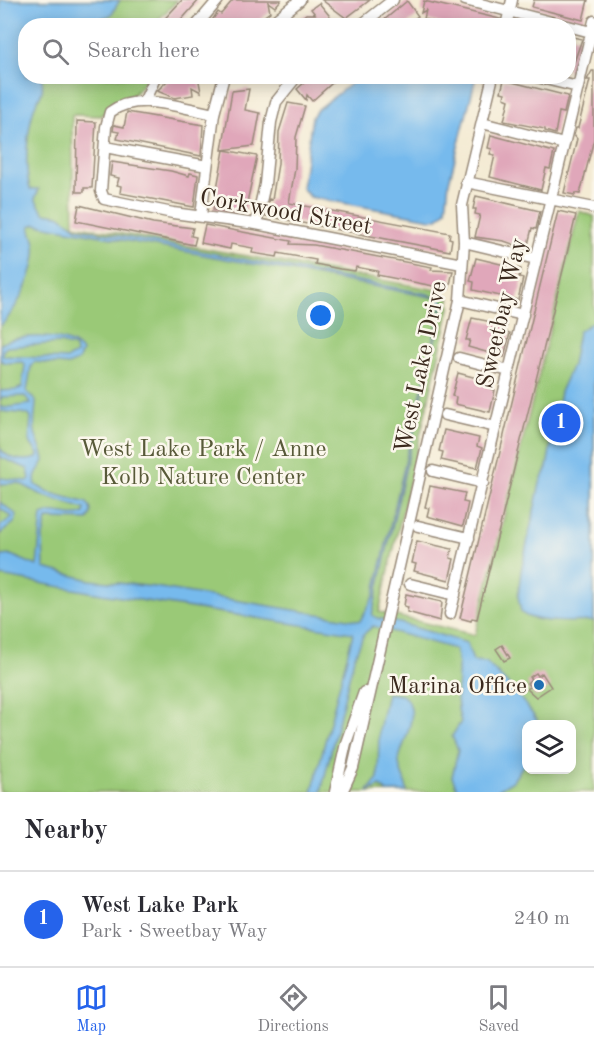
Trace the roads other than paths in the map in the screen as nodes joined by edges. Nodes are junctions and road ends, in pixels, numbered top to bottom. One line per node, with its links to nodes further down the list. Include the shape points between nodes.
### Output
1 (218, 0): 7 (street)
2 (300, 0): 8 (street)
3 (393, 0): 9 (street)
4 (465, 0): 6 (street)
5 (512, 0): 6 (street)
6 (510, 12): 10 (street); 11 (street)
7 (203, 18)
8 (278, 18)
9 (370, 18)
10 (508, 18)
11 (535, 18)
12 (576, 26): 13 (street)
13 (593, 26): 19 (street, Sweetbay Way)
14 (152, 84): 20 (street)
15 (222, 84): 21 (street)
16 (291, 84): 30 (street, via 276,102 271,122 265,184)
17 (491, 84): 22 (street, West Lake Drive)
18 (566, 84): 19 (street)
19 (578, 87): 23 (street, Sweetbay Way)
20 (144, 102): 21 (street); 24 (street, via 130,102 110,112)
21 (214, 114): 25 (street)
22 (482, 123): 23 (street); 26 (street, West Lake Drive)
23 (564, 144): 27 (street, Sweetbay Way)
24 (105, 147): 25 (street); 29 (street, Corkwood Street, via 101,191 104,199)
25 (207, 166): 29 (street)
26 (466, 182): 27 (street); 31 (street, West Lake Drive, via 462,205)
27 (550, 200): 28 (street); 32 (street, Sweetbay Way)
28 (594, 208)
29 (201, 215): 30 (street, Corkwood Street)
30 (256, 224): 33 (street, Corkwood Street)
31 (464, 242): 32 (street); 33 (street, West Lake Drive)
32 (536, 259): 35 (street, Sweetbay Way)
33 (462, 264): 34 (street, West Lake Drive)
34 (460, 300): 35 (street); 47 (street, West Lake Drive)
35 (523, 315): 37 (street, Sweetbay Way)
36 (459, 358): 37 (street)
37 (509, 371): 39 (street, Sweetbay Way)
38 (445, 415): 39 (street)
39 (495, 427): 41 (street, Sweetbay Way)
40 (433, 471): 41 (street)
41 (483, 483): 43 (street, Sweetbay Way)
42 (418, 526): 43 (street)
43 (469, 538): 45 (street, Sweetbay Way)
44 (410, 584): 45 (street)
45 (455, 595): 46 (street, Sweetbay Way)
46 (450, 614)
47 (375, 664): 48 (street, West Lake Drive); 49 (street, West Lake Drive)
48 (341, 765): 49 (street); 50 (street, West Lake Drive)
49 (353, 768): 51 (street, West Lake Drive)
50 (335, 792)
51 (342, 792)

